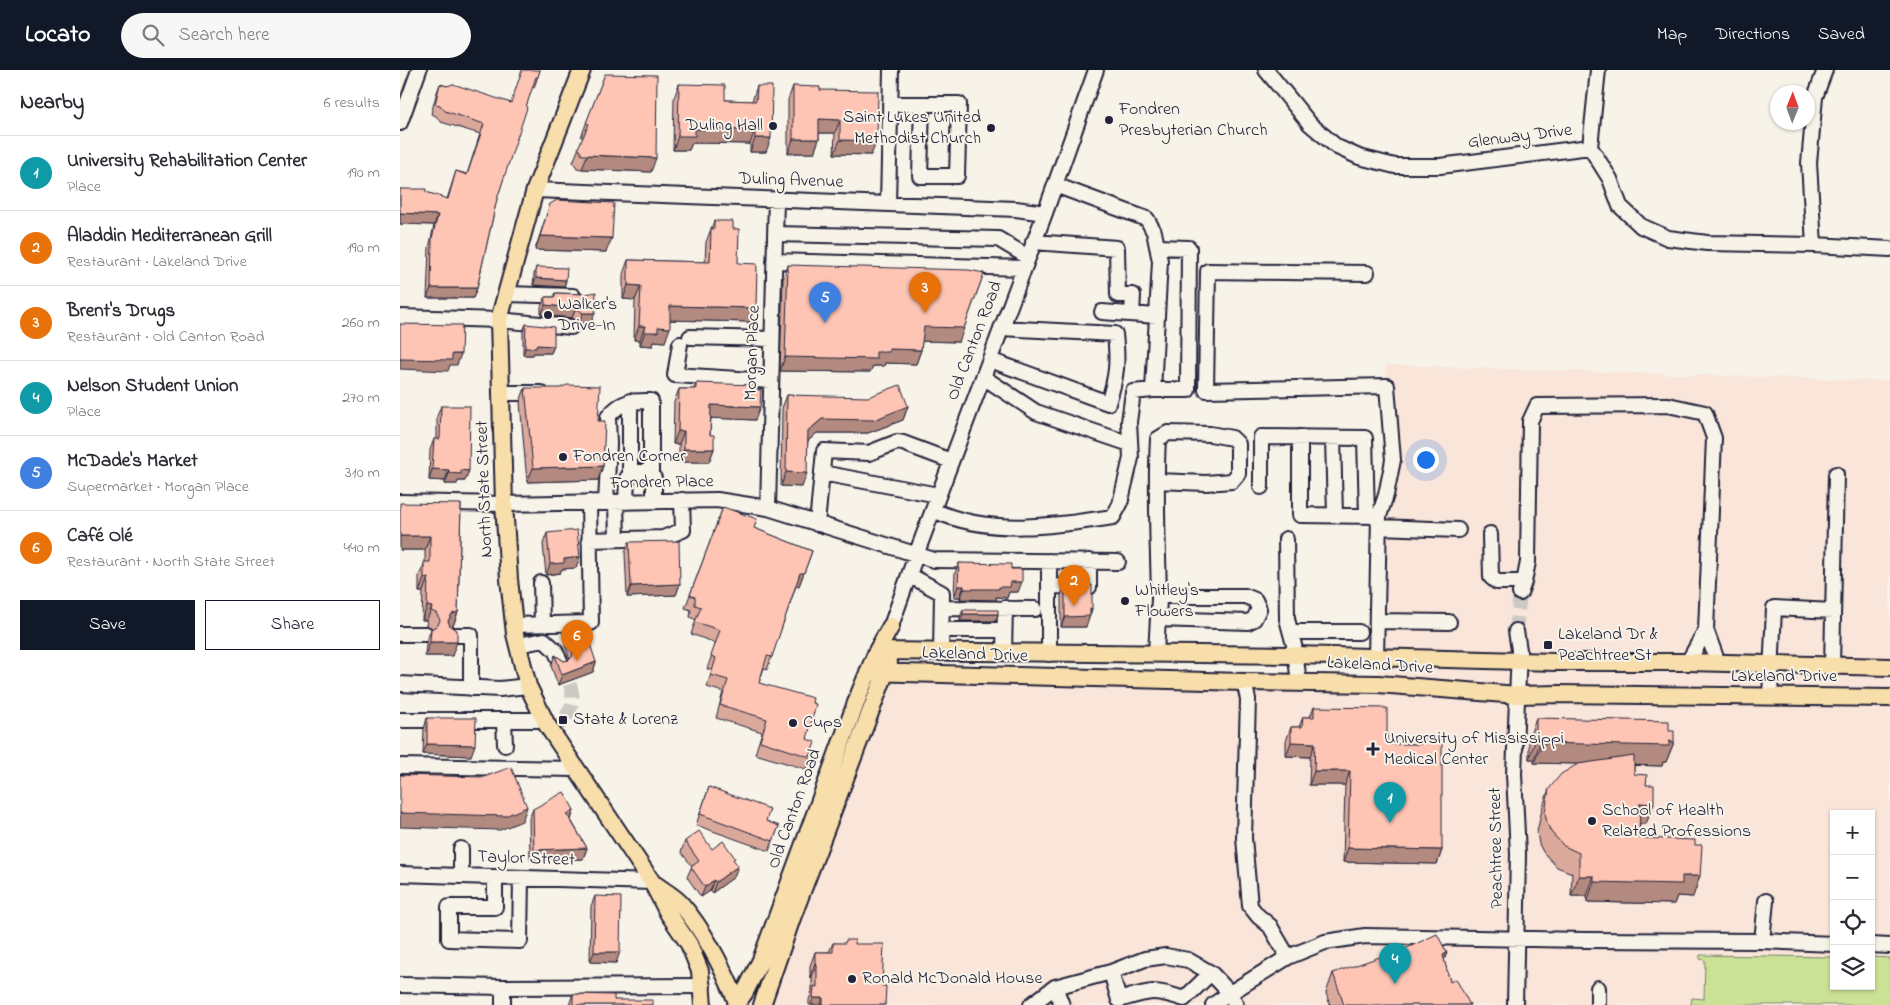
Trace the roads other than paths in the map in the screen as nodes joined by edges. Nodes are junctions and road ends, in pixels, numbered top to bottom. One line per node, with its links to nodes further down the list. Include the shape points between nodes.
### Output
1 (419, 70): 10 (street)
2 (891, 70): 8 (street)
3 (1096, 70): 12 (street, Old Canton Road)
4 (1266, 70): 11 (street, Glenway Drive, via 1310,124 1337,147 1359,157 1395,166 1440,166)
5 (1598, 70): 11 (street)
6 (1825, 70): 19 (street, via 1815,97 1809,163)
7 (579, 71): 13 (main road, North State Street)
8 (890, 104): 9 (street); 15 (street)
9 (922, 104): 9 (street, via 959,104 957,176 920,176)
10 (400, 124)
11 (1590, 147): 19 (street, Glenway Drive, via 1610,178 1620,206 1641,226 1668,238 1707,243)
12 (1055, 185): 16 (street, Old Canton Road); 20 (street, via 1147,219)
13 (535, 190): 14 (street, Duling Avenue); 25 (main road, North State Street)
14 (776, 199): 15 (street, Duling Avenue); 17 (street, Morgan Place)
15 (888, 204): 16 (street, Duling Avenue, via 1022,210)
16 (1044, 214): 18 (street, Old Canton Road)
17 (775, 234): 22 (street, Morgan Place); 23 (street, via 998,239)
18 (1034, 242): 23 (street, Old Canton Road); 28 (street, via 1117,248 1118,295 1133,296)
19 (1814, 245): 21 (street, Glenway Drive)
20 (1157, 247): 29 (street, via 1160,261); 39 (street, via 1189,248 1188,390)
21 (1890, 249)
22 (774, 261): 23 (street); 34 (street, Morgan Place)
23 (1026, 263): 33 (street, Old Canton Road)
24 (1367, 273): 64 (street, via 1208,271 1206,390 1387,386 1393,460 1386,495)
25 (506, 294): 26 (street); 31 (main road, North State Street)
26 (582, 296)
27 (1102, 312): 28 (street)
28 (1132, 314): 29 (street)
29 (1157, 316): 39 (street)
30 (400, 317): 31 (street)
31 (499, 320): 32 (street); 42 (main road, North State Street)
32 (571, 327)
33 (1001, 328): 35 (street, Old Canton Road); 38 (street, via 1115,334 1118,360)
34 (772, 339): 37 (street, Morgan Place); 37 (street, via 685,341 675,375)
35 (990, 360): 36 (street, Old Canton Road); 38 (street, via 1108,403)
36 (983, 377): 46 (street, via 1036,412); 47 (street, Old Canton Road)
37 (771, 381): 61 (street, Morgan Place)
38 (1113, 388): 40 (street)
39 (1153, 390): 40 (street)
40 (1133, 392): 46 (street)
41 (555, 393): 42 (street)
42 (501, 394): 60 (main road, North State Street)
43 (630, 401): 43 (street, via 630,472 651,472 651,401); 59 (street, via 616,408 608,417)
44 (1300, 438): 45 (street); 53 (street, via 1262,437); 63 (street, via 1300,516)
45 (1333, 438): 63 (street); 64 (street, via 1365,438)
46 (1130, 444): 62 (street, via 1131,458 1120,504 1113,517 1055,526 1000,526 957,520)
47 (951, 461): 48 (street, via 897,442 869,453 824,452); 54 (street, Old Canton Road)
48 (822, 473): 54 (street); 65 (street)
49 (1836, 474): 82 (street)
50 (627, 478): 59 (street)
51 (654, 478): 56 (street)
52 (1158, 481): 52 (street, via 1158,439 1168,433 1210,434 1232,438 1238,444 1238,474 1232,481); 78 (street)
53 (1261, 486)
54 (938, 495): 62 (street, Old Canton Road)
55 (682, 500): 56 (street, Fondren Place); 61 (street, Fondren Place, via 717,500); 68 (street, via 683,530 663,538)
56 (654, 501): 59 (street, Fondren Place)
57 (400, 502): 60 (street, Fondren Place)
58 (588, 502): 59 (street, Fondren Place); 60 (street, Fondren Place); 70 (street)
59 (616, 502): 68 (street)
60 (504, 504): 87 (main road, North State Street)
61 (768, 508): 65 (street, Fondren Place)
62 (933, 510): 71 (street, Old Canton Road)
63 (1335, 515): 64 (street)
64 (1375, 520): 66 (street); 84 (street)
65 (817, 524): 71 (street, Fondren Place)
66 (1458, 530)
67 (1490, 534): 91 (street, via 1491,577 1497,582 1522,588 1528,562 1530,422 1537,406 1668,405 1705,413 1714,438)
68 (617, 539): 70 (street)
69 (1286, 539): 93 (street, via 1286,606)
70 (589, 540): 86 (street, via 591,623)
71 (916, 555): 72 (street, Fondren Place, via 934,560); 75 (street, Old Canton Road)
72 (1049, 561): 73 (street, Fondren Place); 77 (street)
73 (1089, 561): 74 (street, Fondren Place); 77 (street, via 1089,587)
74 (1118, 562)
75 (909, 575): 79 (street, via 942,593); 88 (street, Old Canton Road)
76 (541, 583): 86 (street)
77 (1049, 586): 102 (street)
78 (1159, 596): 83 (street); 83 (street, via 1245,596 1255,600 1259,609 1254,619 1248,622)
79 (942, 608): 80 (street); 89 (street)
80 (1005, 608): 81 (street); 90 (street)
81 (1035, 609)
82 (1833, 611): 110 (street, via 1774,608); 111 (street)
83 (1158, 619): 103 (street)
84 (1378, 621): 85 (street); 105 (street)
85 (1449, 622)
86 (542, 624): 87 (street)
87 (514, 625): 98 (main road, North State Street)
88 (891, 626): 99 (main road, Old Canton Road)
89 (942, 630): 90 (street); 100 (street)
90 (1004, 630): 101 (street)
91 (1706, 630): 107 (street); 109 (street)
92 (1516, 631): 106 (street, Peachtree Street)
93 (1291, 632): 94 (street); 104 (street)
94 (1359, 632)
95 (400, 634): 96 (street)
96 (426, 634)
97 (452, 635): 119 (street, via 471,635)
98 (518, 645): 108 (street, via 544,640 555,650); 118 (main road, North State Street)
99 (885, 651): 100 (main road, Lakeland Drive); 113 (main road, Old Canton Road); 114 (main road, Old Canton Road)
100 (941, 653): 101 (main road, Lakeland Drive)
101 (1004, 653): 102 (main road, Lakeland Drive)
102 (1049, 654): 103 (main road, Lakeland Drive)
103 (1156, 654): 104 (main road, Lakeland Drive)
104 (1295, 655): 105 (main road, Lakeland Drive); 116 (street)
105 (1376, 657): 106 (main road, Lakeland Drive)
106 (1518, 661): 107 (main road, Lakeland Drive); 120 (street, Peachtree Street)
107 (1688, 662): 109 (main road, Lakeland Drive)
108 (561, 663)
109 (1718, 663): 110 (main road, Lakeland Drive)
110 (1772, 664): 111 (main road, Lakeland Drive); 121 (street)
111 (1832, 666): 112 (main road, Lakeland Drive)
112 (1890, 667)
113 (868, 672): 114 (main road, Lakeland Drive); 150 (main road, Old Canton Road, via 761,960)
114 (885, 672): 115 (main road, Lakeland Drive); 153 (main road, Old Canton Road)
115 (1244, 682): 116 (main road, Lakeland Drive); 141 (street, via 1248,700 1244,838 1250,906 1270,926)
116 (1299, 682): 120 (main road, Lakeland Drive, via 1378,684)
117 (400, 684): 119 (street)
118 (528, 686): 119 (street); 125 (main road, North State Street)
119 (471, 688)
120 (1518, 695): 121 (main road, Lakeland Drive); 136 (street, Peachtree Street, via 1514,774 1518,854)
121 (1770, 697): 122 (main road, Lakeland Drive)
122 (1890, 698)
123 (400, 720): 124 (street)
124 (504, 720): 125 (street); 126 (street)
125 (545, 720): 128 (main road, North State Street)
126 (505, 745)
127 (400, 766): 128 (street)
128 (576, 769): 134 (main road, North State Street)
129 (461, 849): 131 (street)
130 (400, 874): 131 (street, Taylor Street)
131 (461, 876): 132 (street, Taylor Street)
132 (495, 877): 133 (street, Taylor Street); 133 (street, via 495,907 449,907 449,939 520,941)
133 (521, 878): 134 (street, Taylor Street)
134 (652, 882): 145 (main road, North State Street, via 689,944); 150 (main road, North State Street, via 680,903 715,954)
135 (1766, 901): 137 (street)
136 (1517, 939): 137 (street); 141 (street, via 1365,936 1325,942); 157 (street, Peachtree Street)
137 (1762, 941): 138 (street)
138 (1830, 944)
139 (1875, 945): 140 (street)
140 (1890, 946)
141 (1288, 957): 149 (street)
142 (1111, 972): 143 (street, via 1145,959 1166,956 1188,960); 143 (street, via 1120,1000 1150,990 1184,1000); 147 (street)
143 (1211, 972): 149 (street)
144 (400, 985): 146 (street)
145 (703, 986): 146 (street); 152 (main road, North State Street)
146 (503, 987): 151 (street)
147 (1055, 987): 154 (street); 155 (street)
148 (1598, 988): 158 (street)
149 (1233, 999): 156 (street)
150 (737, 1004)
151 (503, 1005)
152 (703, 1005)
153 (762, 1005)
154 (1031, 1005)
155 (1062, 1005)
156 (1213, 1005)
157 (1515, 1005)
158 (1598, 1005)

